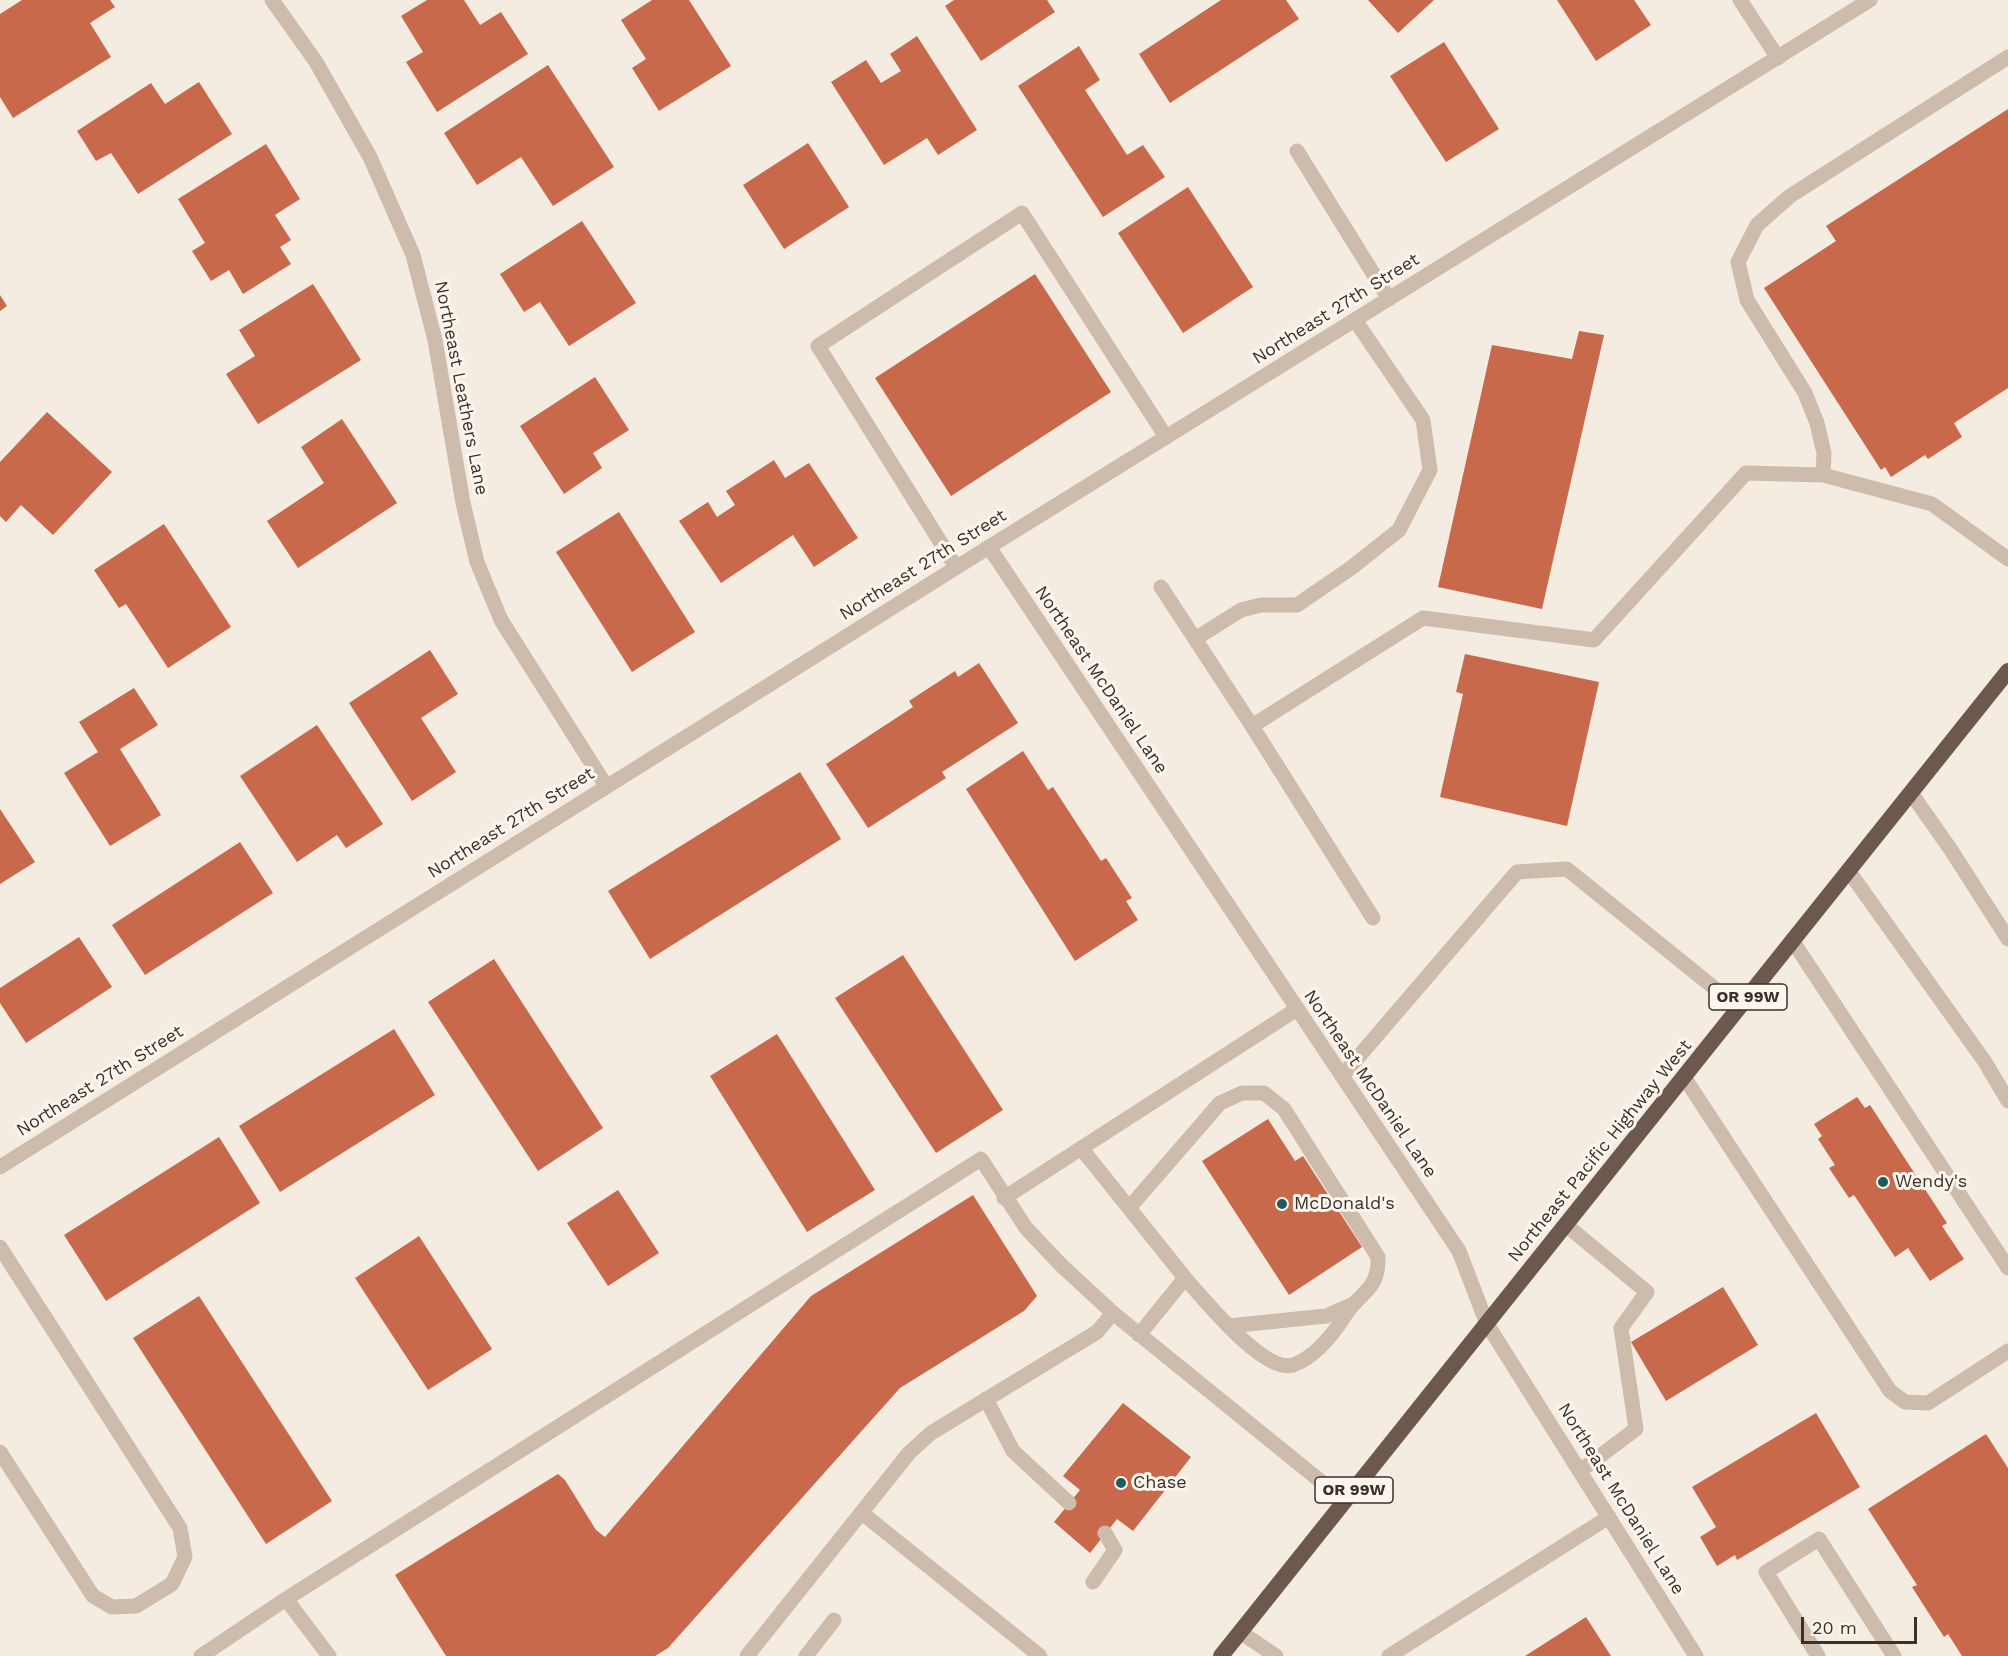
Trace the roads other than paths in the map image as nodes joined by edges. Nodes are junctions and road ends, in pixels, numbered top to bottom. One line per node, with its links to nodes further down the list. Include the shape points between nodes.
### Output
1 (272, 0): 18 (street, Northeast Leathers Lane, via 316,62 370,157 413,255 435,340 477,562 501,620)
2 (1740, 0): 5 (street)
3 (1870, 0): 5 (street, Northeast 27th Street)
4 (2008, 57): 10 (street, via 1790,196 1757,225 1738,262 1747,300 1805,393 1817,423 1824,453)
5 (1778, 58): 7 (street, Northeast 27th Street)
6 (1298, 151): 7 (street)
7 (1389, 299): 8 (street, Northeast 27th Street)
8 (1355, 320): 9 (street, Northeast 27th Street); 15 (street, via 1423,420 1430,470 1425,480 1399,530 1342,574 1297,605 1261,605 1241,610)
9 (1166, 437): 11 (street, Northeast 27th Street); 13 (street, via 1022,213 818,346)
10 (1823, 475): 12 (street, via 1932,504); 17 (street, via 1746,473 1594,640 1423,618)
11 (989, 547): 13 (street, Northeast 27th Street); 25 (street, Northeast McDaniel Lane)
12 (2008, 559)
13 (956, 567): 18 (street, Northeast 27th Street)
14 (1161, 586): 15 (street)
15 (1195, 639): 17 (street)
16 (2008, 670): 19 (highway, Northeast Pacific Highway West / OR 99W)
17 (1252, 726): 21 (street)
18 (606, 786): 30 (street, Northeast 27th Street)
19 (1911, 792): 20 (highway, Northeast Pacific Highway West / OR 99W); 22 (street)
20 (1848, 870): 23 (highway, Northeast Pacific Highway West / OR 99W); 28 (street, via 1985,1062)
21 (1373, 918)
22 (2008, 939)
23 (1792, 940): 24 (highway, Northeast Pacific Highway West / OR 99W); 35 (street)
24 (1739, 1008): 26 (street, via 1566,869 1517,872); 27 (highway, Northeast Pacific Highway West / OR 99W)
25 (1297, 1009): 26 (street, Northeast McDaniel Lane); 29 (street)
26 (1342, 1076): 39 (street, Northeast McDaniel Lane, via 1459,1251)
27 (1684, 1077): 33 (highway, Northeast Pacific Highway West / OR 99W); 42 (street, via 1890,1391 1905,1402 1928,1403)
28 (2008, 1101)
29 (1082, 1148): 31 (street); 32 (street)
30 (0, 1167)
31 (1004, 1198): 38 (street, via 1026,1228); 52 (street, via 981,1159)
32 (1129, 1208): 36 (street); 37 (street, via 1220,1103 1242,1093 1264,1093 1284,1109 1378,1257 1379,1271 1368,1291)
33 (1566, 1225): 39 (highway, Northeast Pacific Highway West / OR 99W); 45 (street, via 1647,1292 1621,1328 1636,1429)
34 (0, 1247): 44 (street, via 180,1528 185,1557 172,1584 136,1606 112,1608 93,1596)
35 (2008, 1268)
36 (1185, 1278): 40 (street); 41 (street)
37 (1351, 1305): 40 (street, via 1326,1316); 40 (street, via 1337,1328 1314,1352 1292,1365 1278,1364 1258,1353)
38 (1113, 1313): 41 (street); 43 (street, via 1096,1332)
39 (1487, 1324): 45 (street, Northeast McDaniel Lane); 46 (highway, Northeast Pacific Highway West / OR 99W)
40 (1229, 1326)
41 (1139, 1335): 46 (street)
42 (2008, 1351)
43 (986, 1399): 47 (street, via 1013,1451); 48 (street, via 931,1432 909,1453)
44 (0, 1452)
45 (1580, 1472): 49 (street, Northeast McDaniel Lane)
46 (1345, 1501): 54 (highway, Northeast Pacific Highway West / OR 99W)
47 (1069, 1503)
48 (862, 1513): 57 (street); 59 (street)
49 (1609, 1517): 62 (street); 63 (street, Northeast McDaniel Lane)
50 (1105, 1533): 51 (street, via 1116,1550)
51 (1094, 1582)
52 (286, 1599): 55 (street); 56 (street)
53 (834, 1620): 58 (street)
54 (1240, 1632): 60 (highway, Northeast Pacific Highway West / OR 99W); 61 (street)
55 (201, 1656)
56 (329, 1656)
57 (747, 1656)
58 (806, 1656)
59 (1041, 1656)
60 (1221, 1656)
61 (1276, 1656)
62 (1389, 1656)
63 (1696, 1656)
64 (1818, 1656): 65 (street, via 1766,1572 1819,1539)
65 (1894, 1656)

